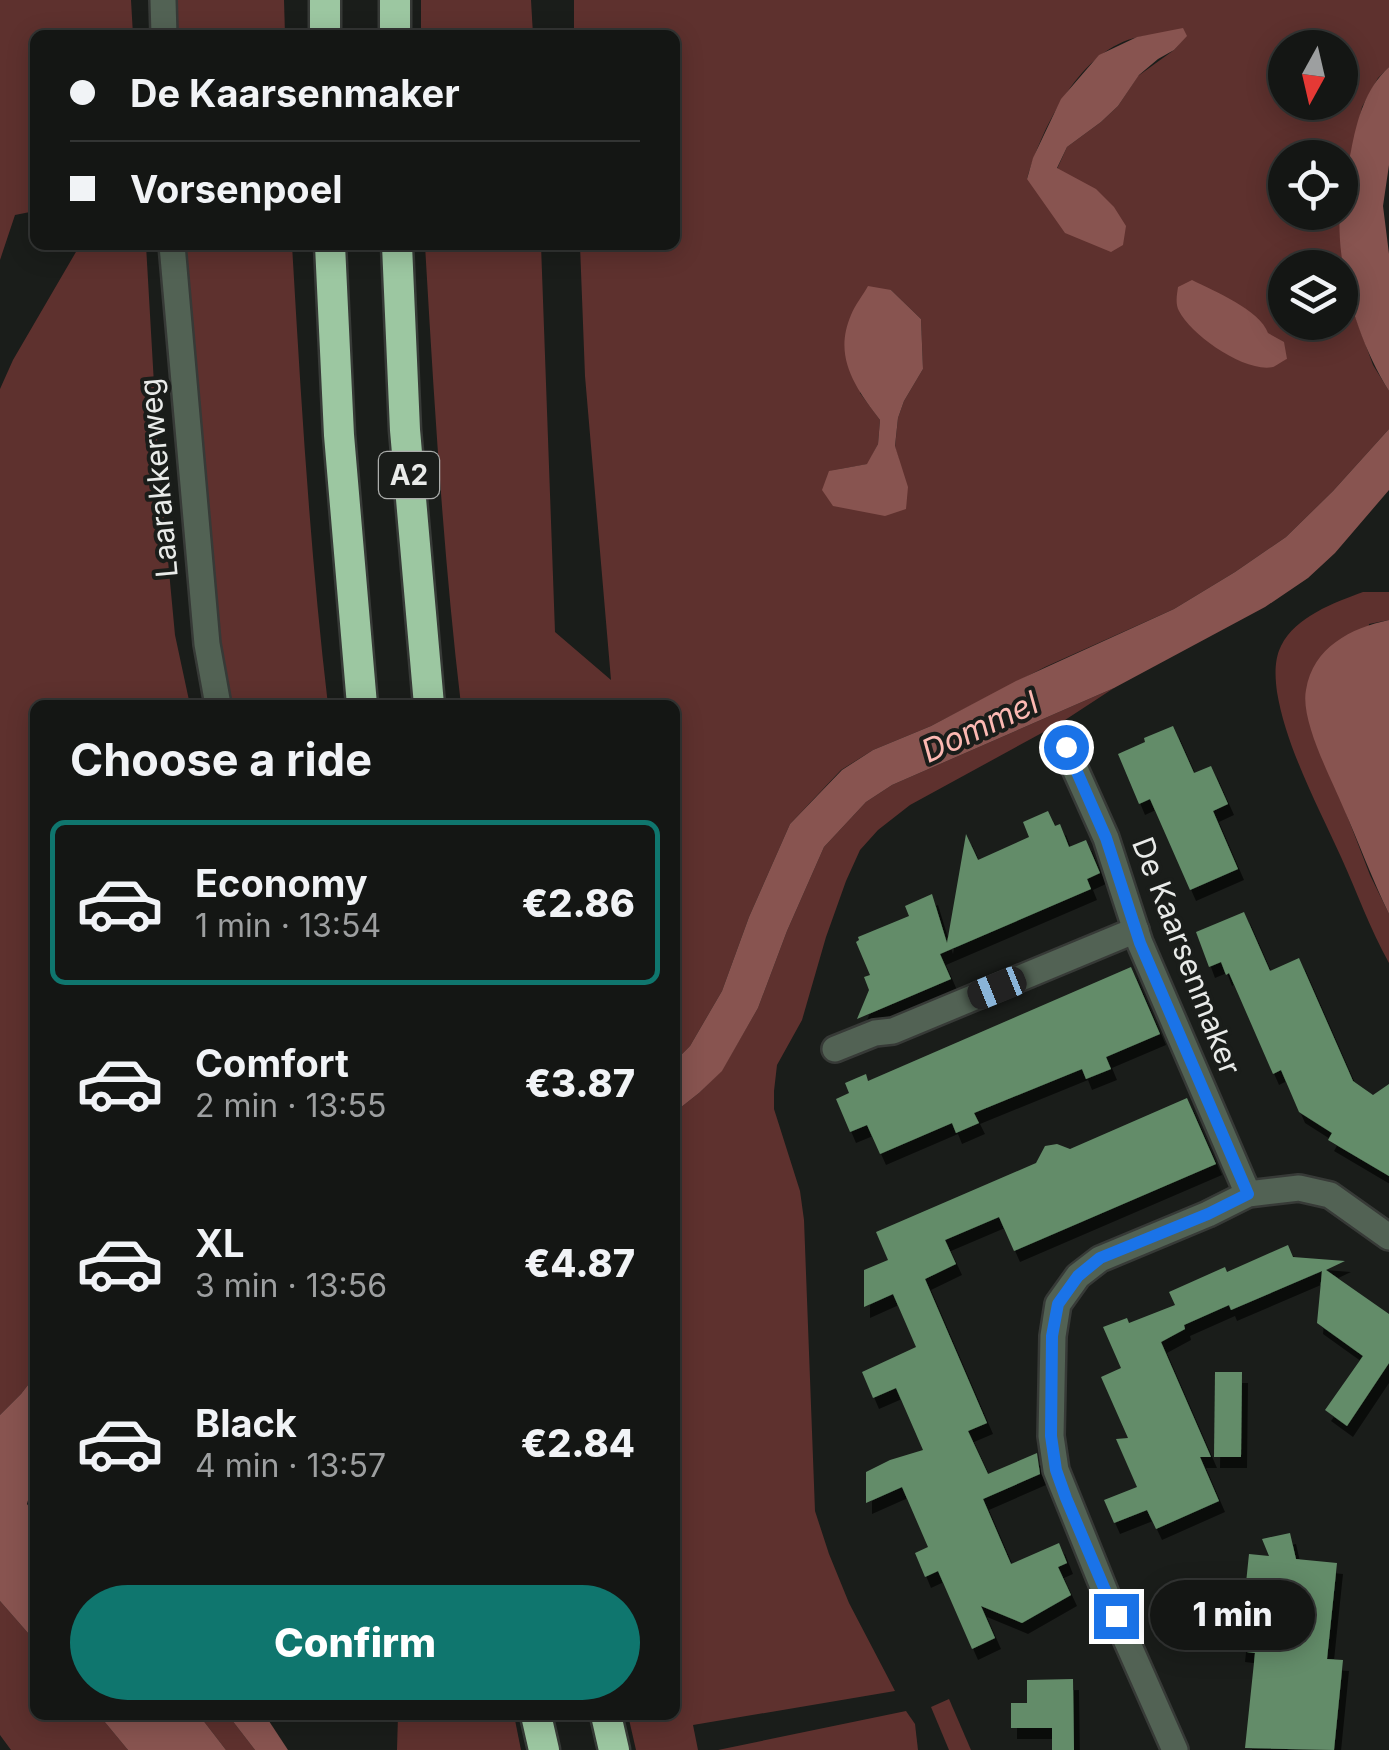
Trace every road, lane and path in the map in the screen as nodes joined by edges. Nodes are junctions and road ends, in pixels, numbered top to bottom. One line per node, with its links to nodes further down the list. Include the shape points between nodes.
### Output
1 (163, 0): 4 (street)
2 (325, 0): 5 (highway)
3 (395, 0): 6 (highway)
4 (164, 30)
5 (325, 30)
6 (395, 30)
7 (172, 250): 10 (street, Laarakkerweg)
8 (330, 250): 11 (highway, A2)
9 (397, 250): 12 (highway, A2)
10 (217, 700)
11 (362, 700)
12 (429, 700)
13 (1063, 742): 14 (street, De Kaarsenmaker, via 1106,838)
14 (1136, 930): 15 (street, via 893,1032); 16 (street, De Kaarsenmaker)
15 (835, 1049)
16 (1248, 1194): 17 (street, via 1298,1188 1330,1195); 22 (street, via 1100,1258 1058,1304 1052,1336 1056,1470)
17 (1389, 1238)
18 (537, 1720): 20 (highway)
19 (607, 1720): 21 (highway)
20 (544, 1750)
21 (614, 1750)
22 (1175, 1750)

